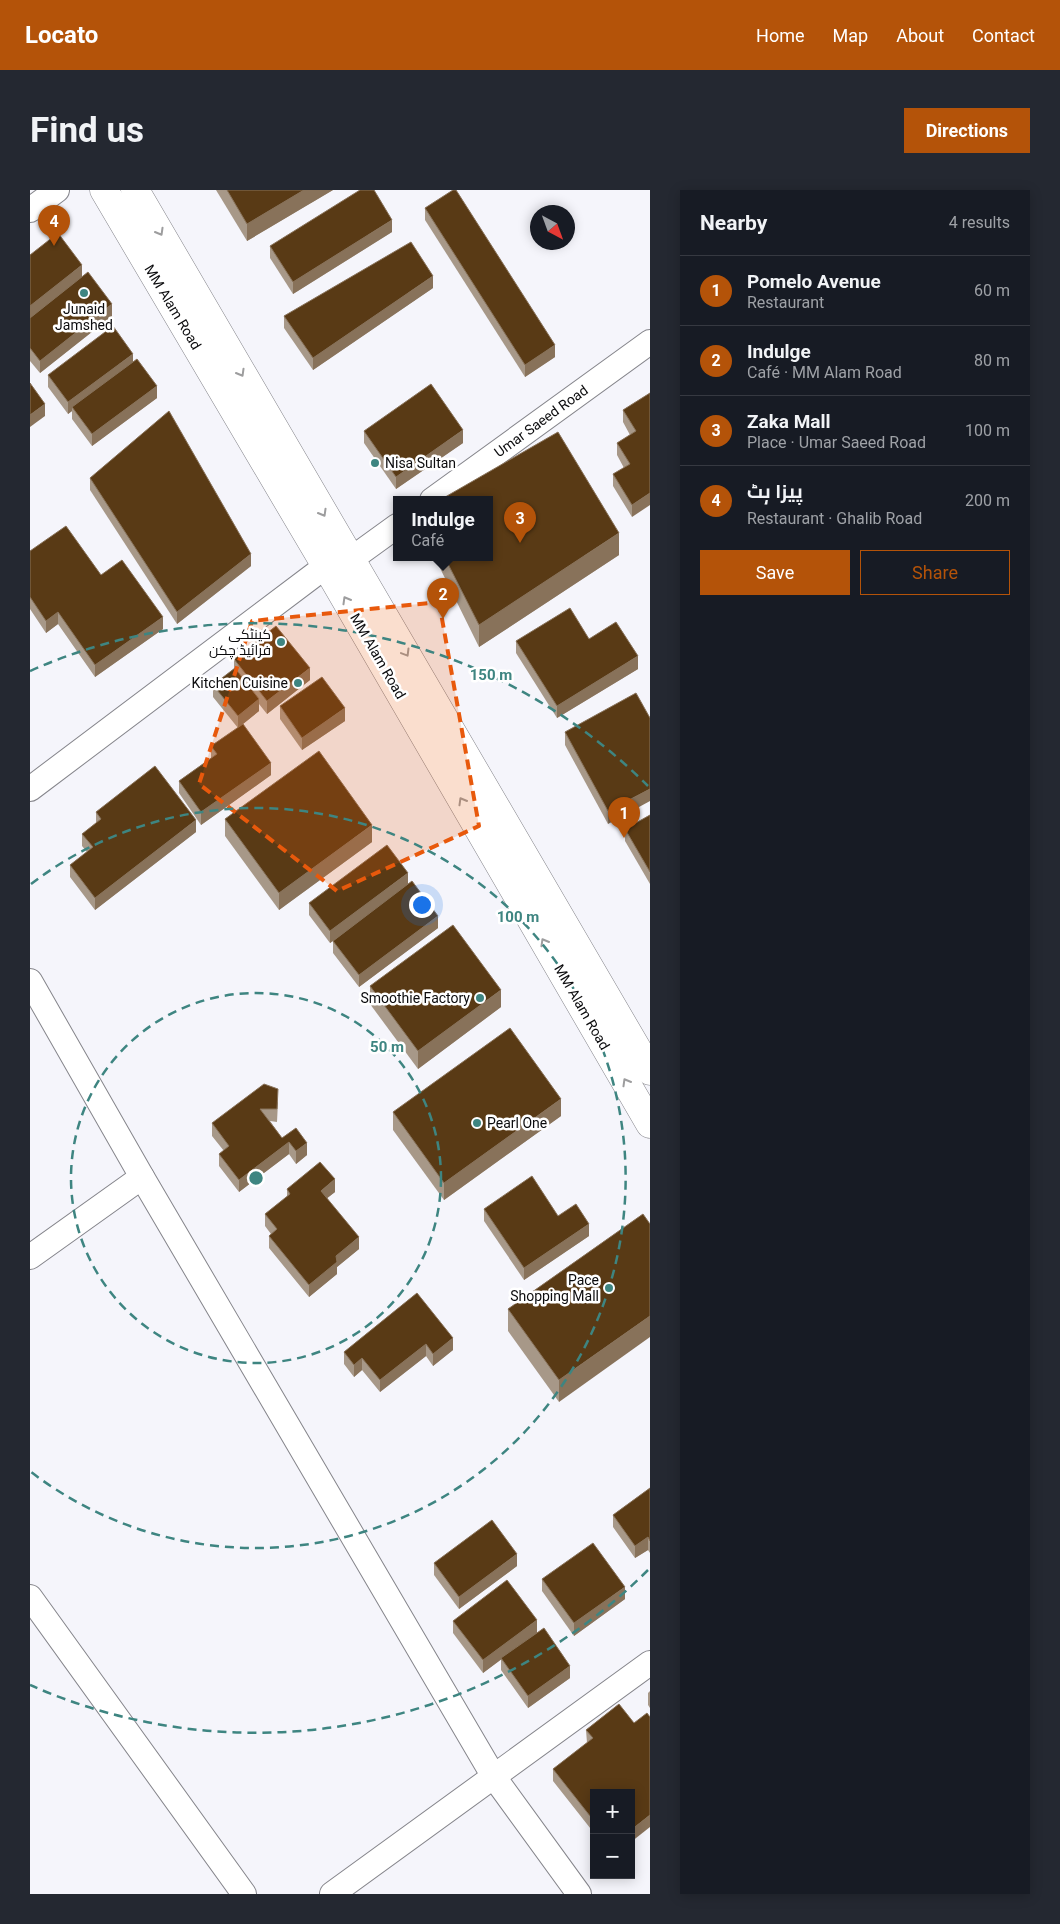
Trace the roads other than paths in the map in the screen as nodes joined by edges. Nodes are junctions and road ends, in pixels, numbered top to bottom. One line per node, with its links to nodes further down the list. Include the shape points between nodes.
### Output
1 (57, 190): 4 (street)
2 (104, 190): 8 (street, MM Alam Road)
3 (135, 190): 8 (street, MM Alam Road, one-way to 8)
4 (30, 210)
5 (650, 342): 6 (street, Umar Saeed Road)
6 (438, 496)
7 (393, 529): 8 (street)
8 (338, 563): 9 (street); 11 (street, MM Alam Road, one-way to 11, via 454,734); 12 (street, MM Alam Road, one-way to 8)
9 (30, 789)
10 (30, 980): 13 (street)
11 (650, 1072)
12 (650, 1124)
13 (142, 1177): 14 (street); 17 (street)
14 (30, 1257)
15 (30, 1597): 18 (street)
16 (650, 1663): 17 (street)
17 (494, 1776): 19 (street); 20 (street)
18 (244, 1894)
19 (332, 1894)
20 (579, 1894)

